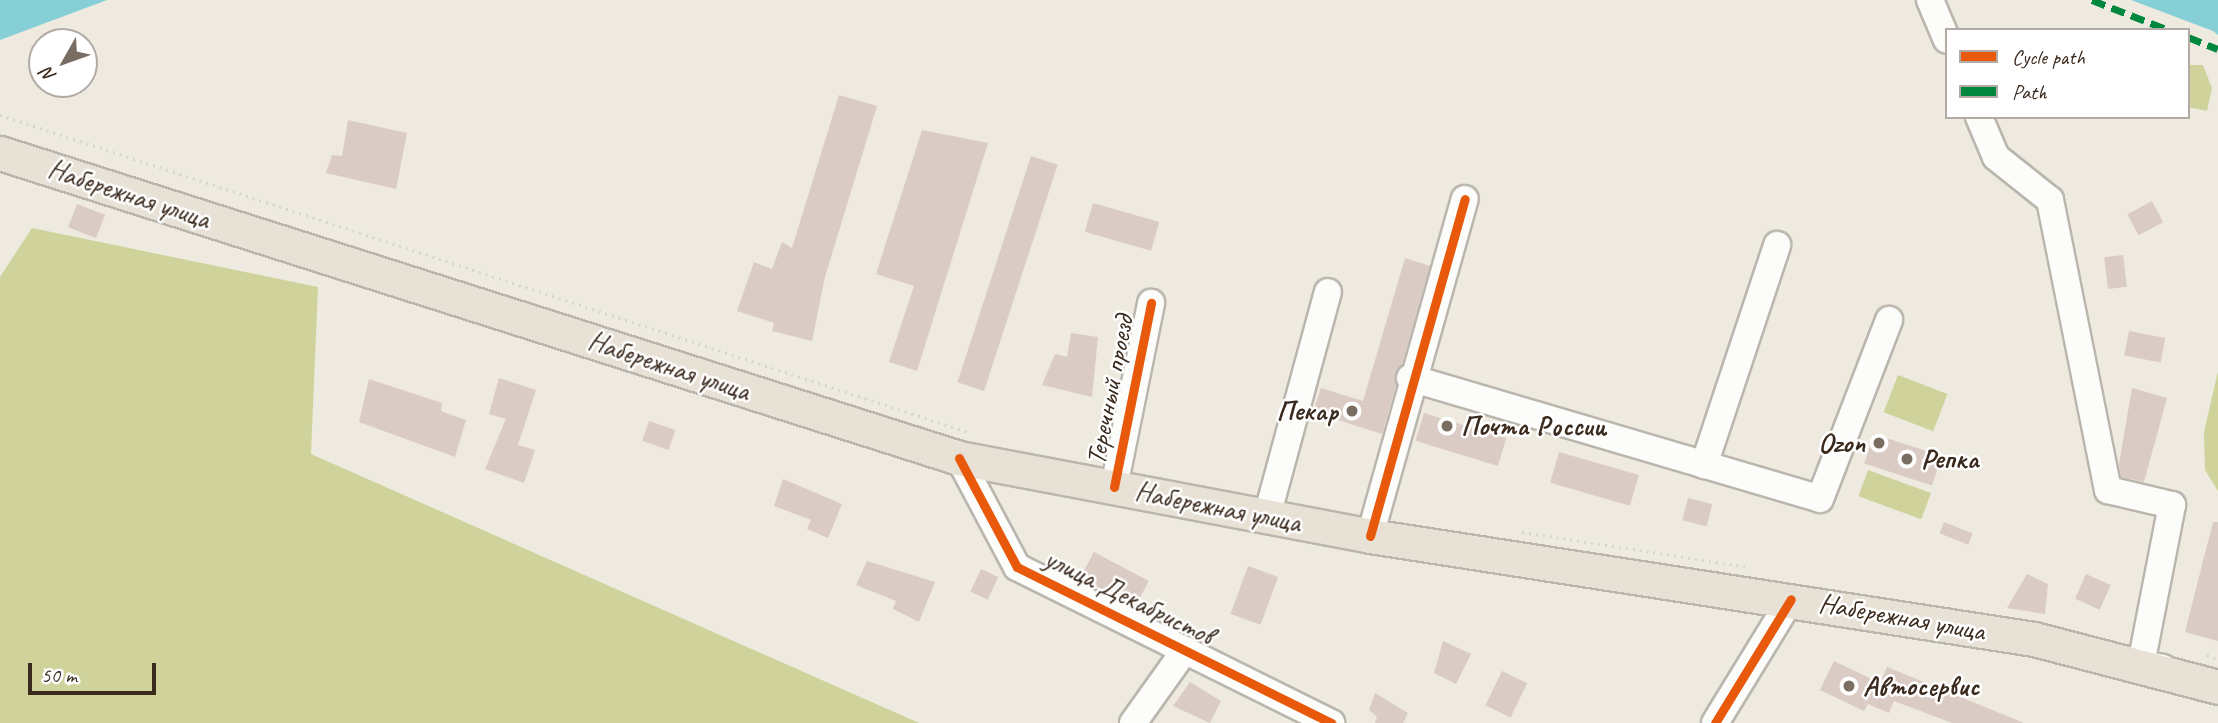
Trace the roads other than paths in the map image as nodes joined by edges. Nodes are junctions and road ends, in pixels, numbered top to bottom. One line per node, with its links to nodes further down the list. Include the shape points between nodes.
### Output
1 (1930, 0): 2 (street)
2 (1945, 35)
3 (1980, 119): 18 (street, via 1996,157 2050,200 2108,490 2172,505)
4 (0, 153): 11 (main road, Набережная улица)
5 (1465, 199): 10 (street)
6 (1777, 245): 12 (street)
7 (1328, 292): 14 (street)
8 (1151, 303): 13 (street, Теречный проезд)
9 (1889, 320): 12 (street, via 1820,499)
10 (1410, 378): 12 (street); 15 (street)
11 (972, 448): 13 (main road, Набережная улица); 17 (street, улица Декабристов, via 1017,567)
12 (1704, 465)
13 (1114, 487): 14 (main road, Набережная улица)
14 (1267, 516): 15 (main road, Набережная улица)
15 (1370, 536): 16 (main road, Набережная улица)
16 (1791, 599): 18 (main road, Набережная улица); 21 (street)
17 (1185, 650): 22 (street); 23 (street, улица Декабристов)
18 (2141, 664): 19 (street); 20 (main road, Набережная улица)
19 (2218, 679)
20 (2218, 687)
21 (1722, 721)
22 (1133, 723)
23 (1331, 723)

